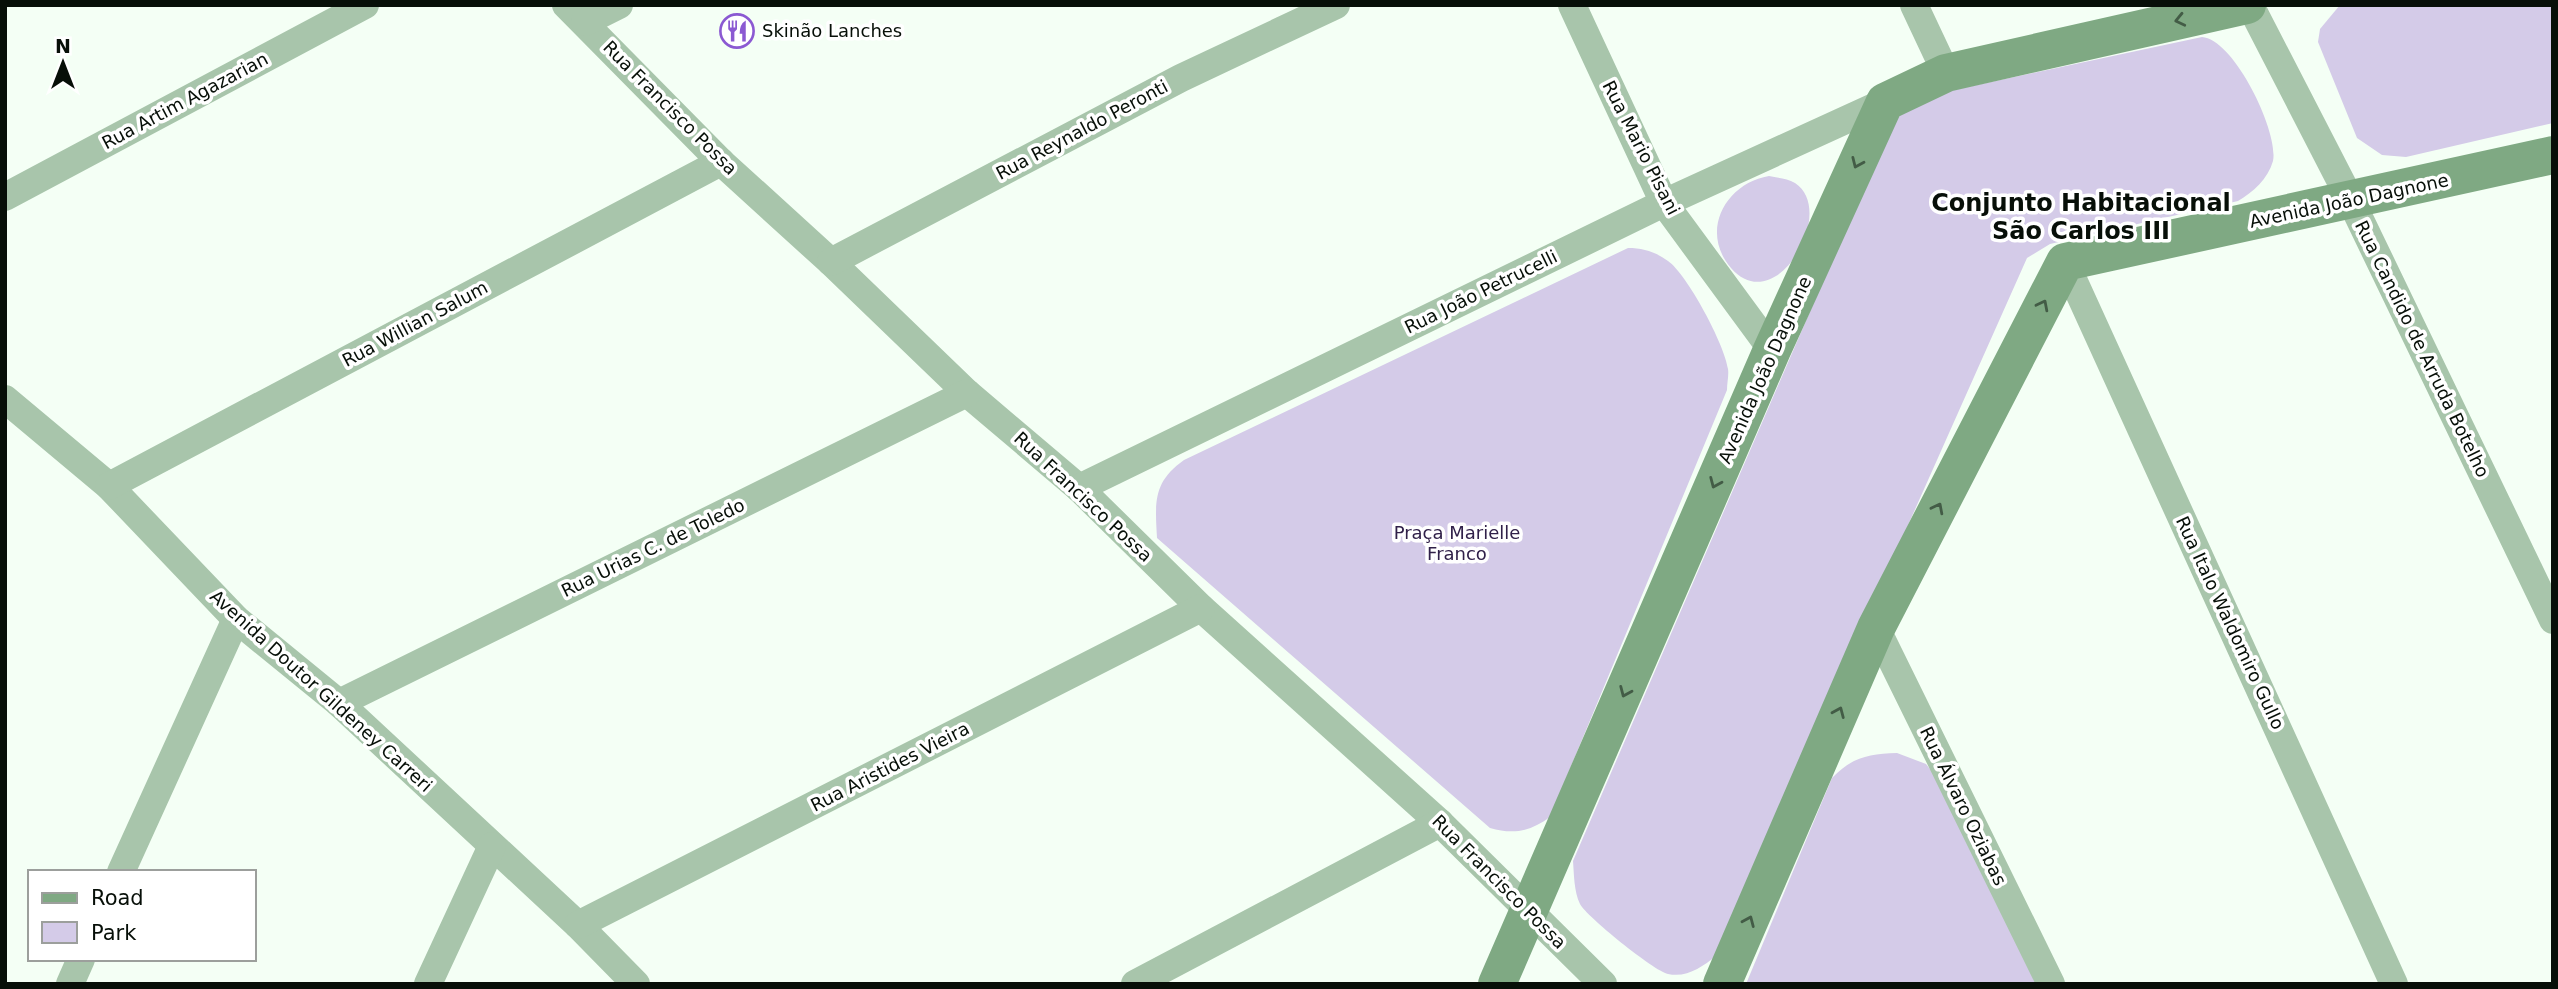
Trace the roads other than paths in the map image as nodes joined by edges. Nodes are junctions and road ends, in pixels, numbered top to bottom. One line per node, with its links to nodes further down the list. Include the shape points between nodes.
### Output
1 (365, 5): 12 (street, Rua Artim Agazarian)
2 (618, 5): 7 (street)
3 (1336, 5): 15 (street, Rua Reynaldo Peronti, via 1181,78)
4 (1572, 5): 14 (street, Rua Mario Pisani)
5 (1914, 5): 8 (street)
6 (2248, 5): 8 (street, one-way to 8); 13 (street, Rua Candido de Arruda Botelho)
7 (576, 14): 11 (street, Rua Francisco Possa)
8 (1946, 74): 9 (street)
9 (1885, 102): 14 (street, Rua João Petrucelli); 17 (street, Avenida João Dagnone, one-way to 17)
10 (2553, 155): 13 (street, Avenida João Dagnone)
11 (721, 162): 15 (street, Rua Francisco Possa); 20 (street, Rua Willian Salum)
12 (5, 197)
13 (2351, 201): 16 (street, Avenida João Dagnone); 24 (street, Rua Candido de Arruda Botelho)
14 (1664, 203): 17 (street, Rua Mario Pisani); 21 (street, Rua João Petrucelli)
15 (831, 262): 18 (street, Rua Francisco Possa)
16 (2065, 262): 25 (street, one-way to 16); 41 (street, Rua Italo Waldomiro Gullo)
17 (1772, 350): 30 (street, Avenida João Dagnone, one-way to 30)
18 (967, 393): 21 (street, Rua Francisco Possa); 26 (street, Rua Urias C. de Toledo)
19 (5, 399): 20 (street, Avenida Doutor Gildeney Carreri)
20 (110, 486): 23 (street, Avenida Doutor Gildeney Carreri)
21 (1079, 488): 22 (street, Rua Francisco Possa)
22 (1201, 608): 27 (street, Rua Francisco Possa); 31 (street, Rua Aristides Vieira)
23 (236, 619): 26 (street, Avenida Doutor Gildeney Carreri); 29 (street)
24 (2553, 620)
25 (1876, 628): 39 (street, one-way to 25); 40 (street, Rua Álvaro Oziabas)
26 (339, 703): 28 (street, Avenida Doutor Gildeney Carreri)
27 (1440, 823): 30 (street, Rua Francisco Possa); 36 (street)
28 (492, 846): 31 (street, Avenida Doutor Gildeney Carreri); 34 (street)
29 (122, 870)
30 (1529, 913): 37 (street, Avenida João Dagnone); 38 (street, Rua Francisco Possa)
31 (578, 925): 35 (street, Avenida Doutor Gildeney Carreri)
32 (80, 961): 33 (street)
33 (70, 984)
34 (428, 984)
35 (636, 984)
36 (1135, 984)
37 (1497, 984)
38 (1603, 984)
39 (1722, 984)
40 (2051, 984)
41 (2395, 984)

